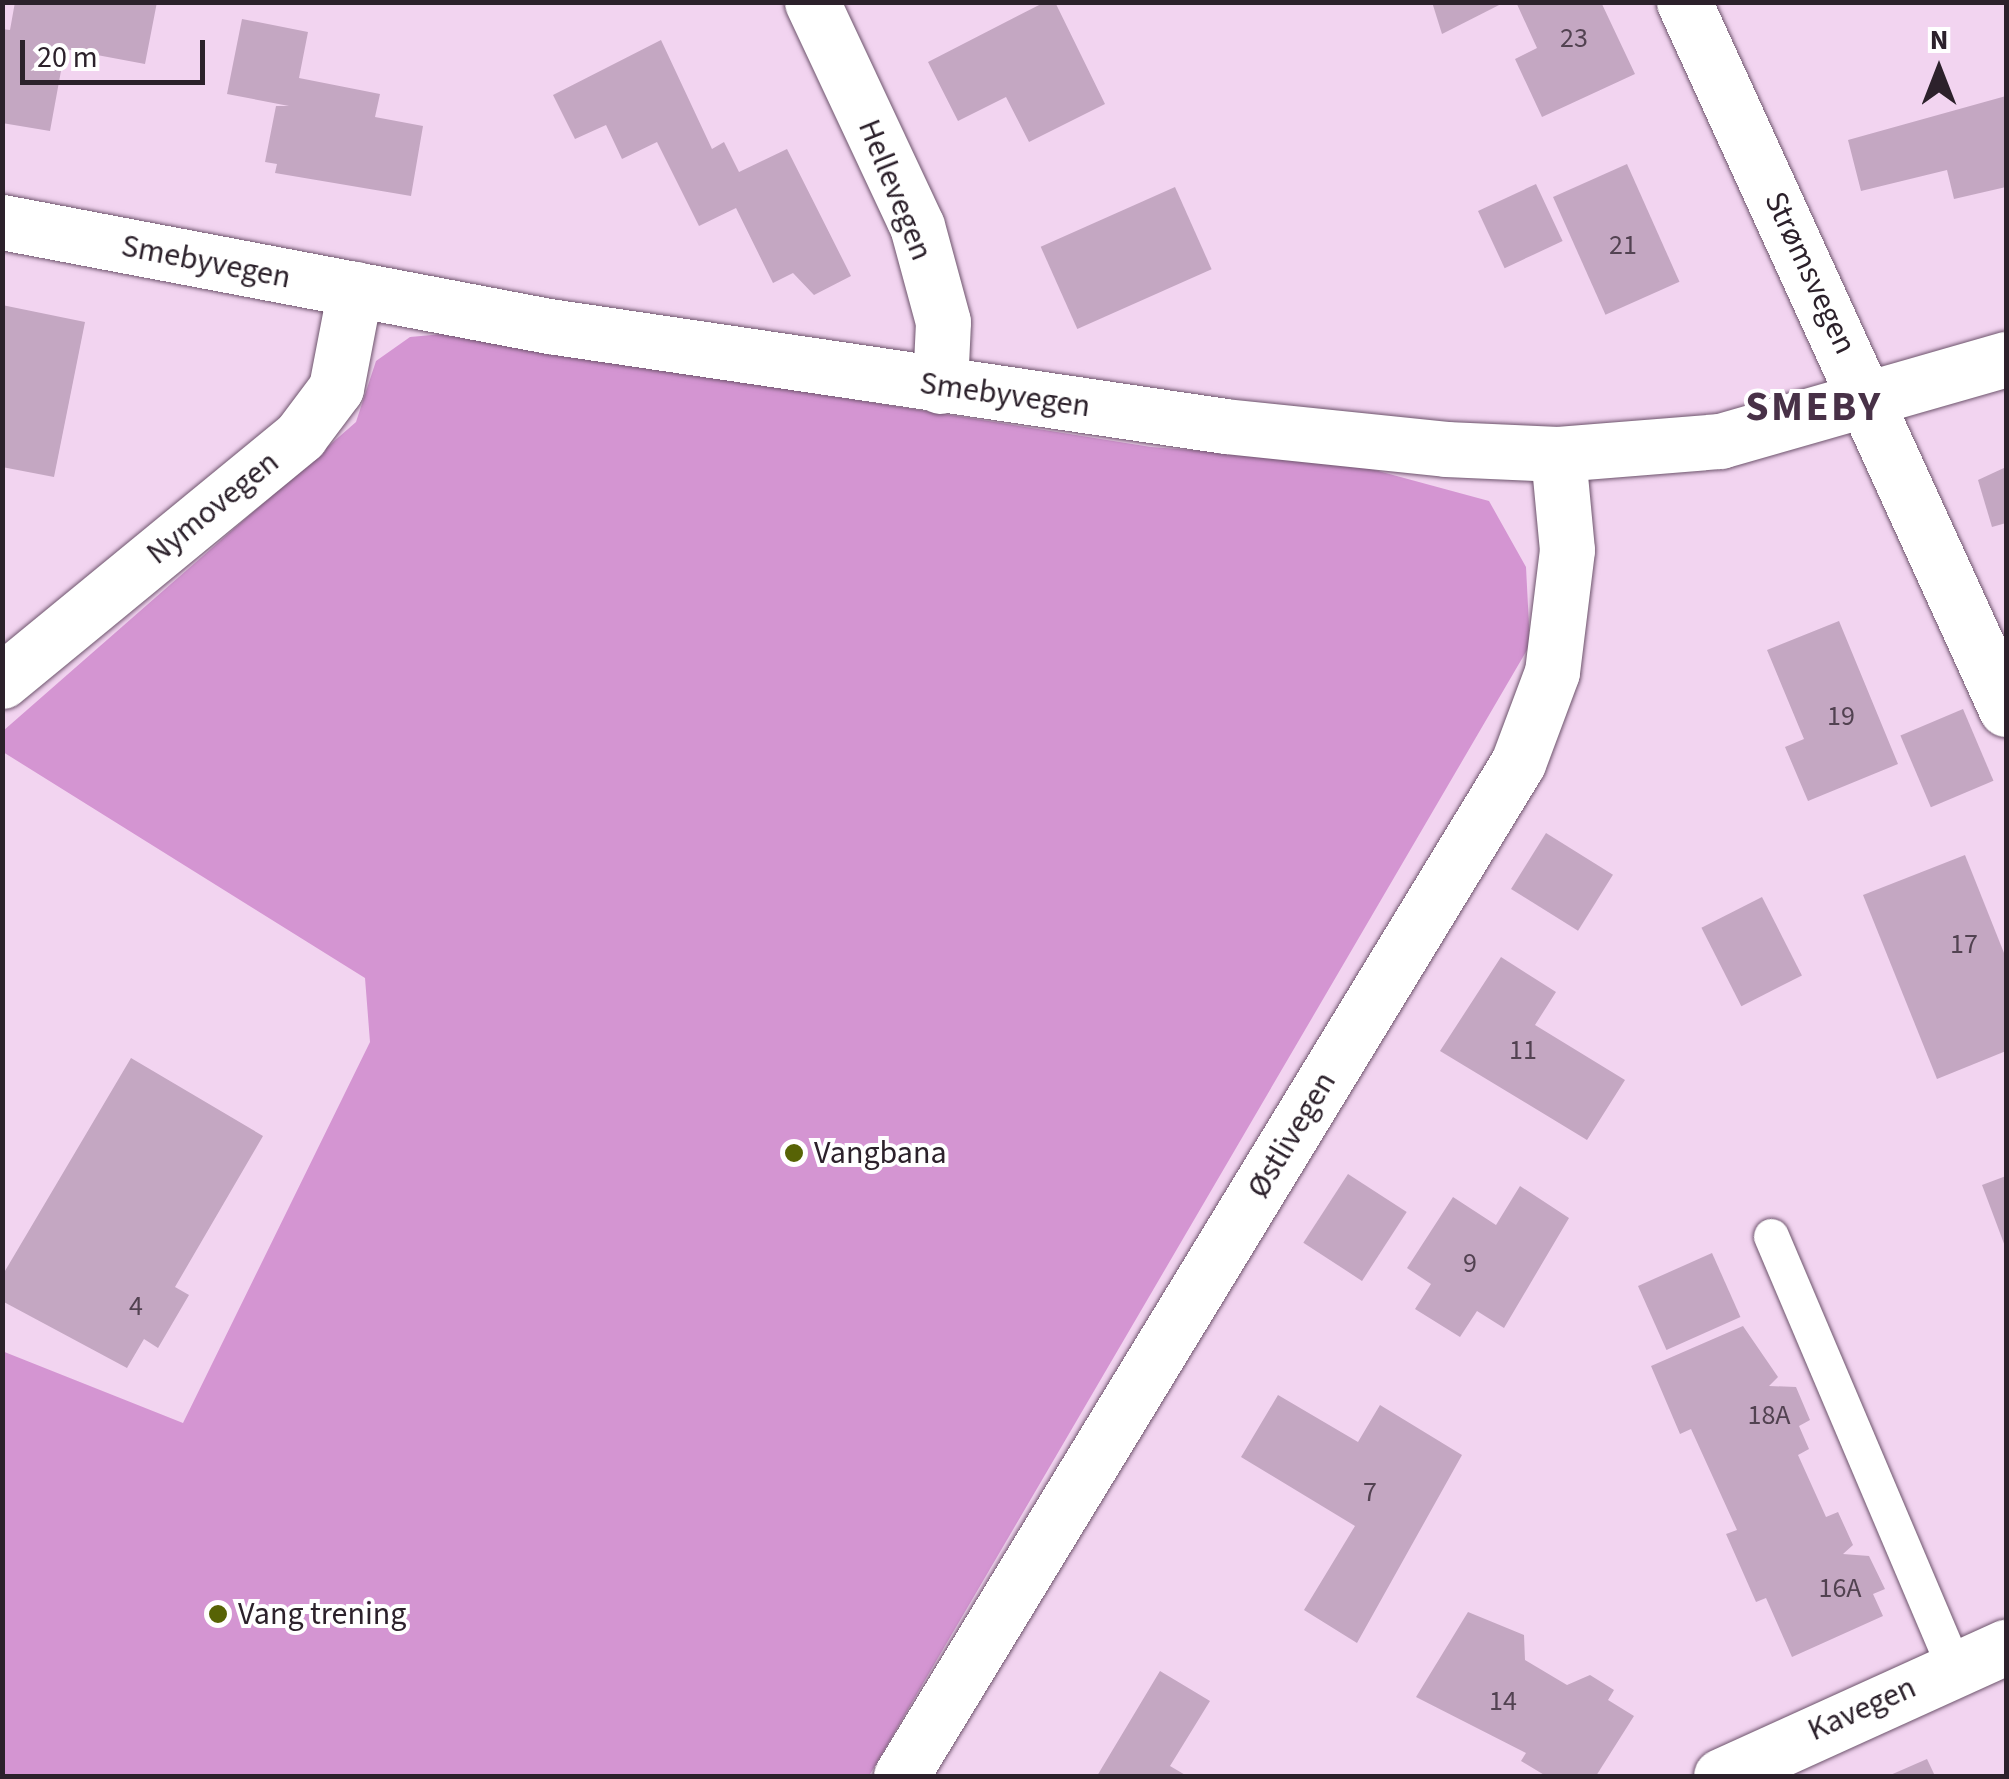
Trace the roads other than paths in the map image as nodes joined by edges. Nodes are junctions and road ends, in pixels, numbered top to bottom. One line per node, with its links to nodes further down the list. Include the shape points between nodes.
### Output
1 (812, 2): 6 (street, Hellevegen, via 917,226 942,322)
2 (1684, 2): 7 (street, Strømsvegen)
3 (2, 222): 4 (street, Smebyvegen)
4 (355, 290): 6 (street, Smebyvegen); 9 (street, Nymovegen, via 336,388 300,436)
5 (2006, 359): 7 (street, Smebyvegen)
6 (940, 386): 8 (street, Smebyvegen, via 1225,426)
7 (1869, 399): 8 (street, Smebyvegen, via 1720,440); 10 (street, Strømsvegen)
8 (1558, 454): 14 (street, Østlivegen, via 1567,550 1552,672 1518,763)
9 (2, 681)
10 (2006, 709)
11 (1771, 1236): 13 (lane)
12 (2006, 1647): 13 (street, Kavegen)
13 (1955, 1669): 15 (street, Kavegen)
14 (901, 1776)
15 (1721, 1776)

